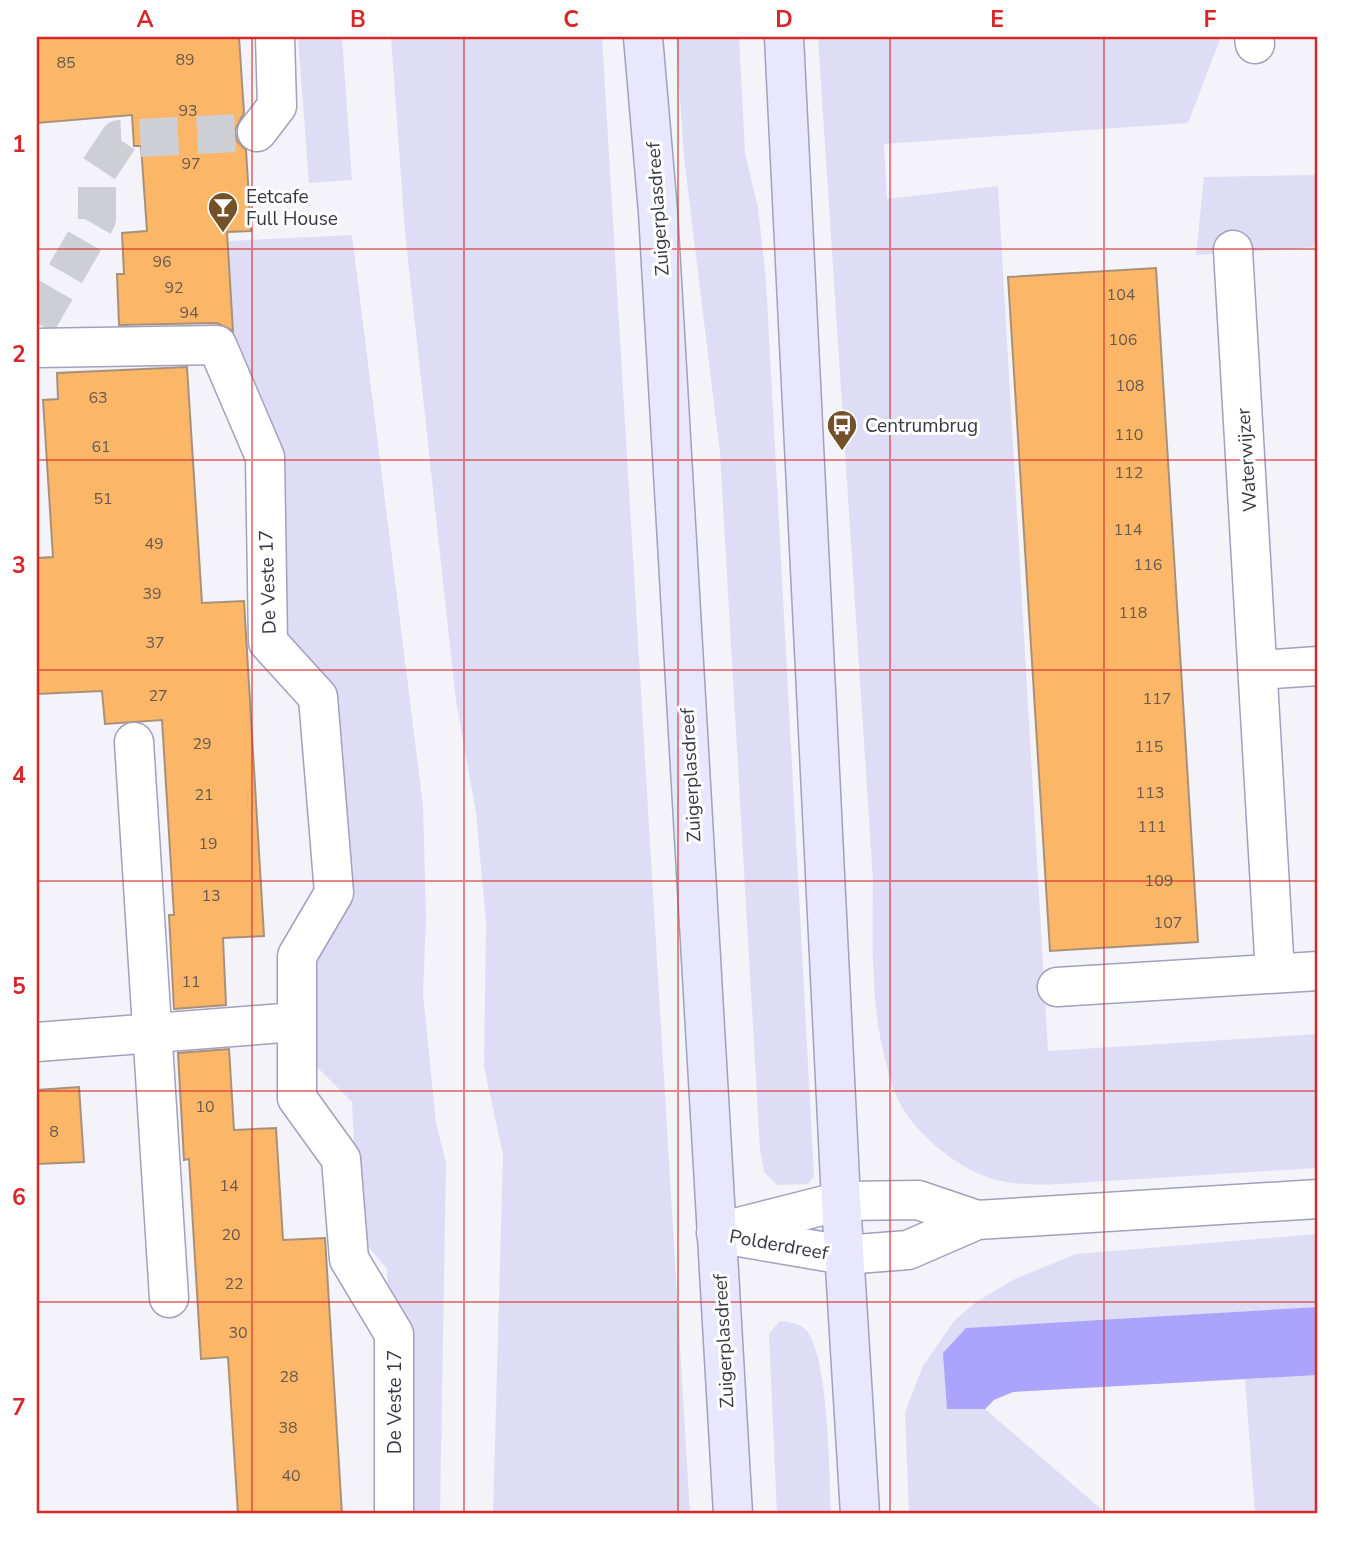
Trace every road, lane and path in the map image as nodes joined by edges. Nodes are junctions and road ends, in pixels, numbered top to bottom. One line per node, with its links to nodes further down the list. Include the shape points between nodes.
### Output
1 (275, 37): 4 (street, via 277,106)
2 (643, 37): 19 (main road, Zuigerplasdreef, via 658,212)
3 (785, 37): 17 (main road)
4 (257, 132)
5 (1233, 250): 8 (street, Waterwijzer)
6 (37, 348): 13 (street, De Veste 17, via 217,345 265,457 268,642 318,697 334,893 297,956)
7 (1318, 666): 8 (street)
8 (1259, 670): 11 (street, Waterwijzer)
9 (134, 742): 14 (street)
10 (1318, 971): 11 (street)
11 (1275, 974): 12 (street)
12 (1056, 987)
13 (296, 1022): 14 (street); 22 (street, De Veste 17, via 297,1098 341,1159 349,1259 394,1334)
14 (150, 1034): 15 (street); 21 (street)
15 (37, 1042)
16 (1318, 1199): 18 (street, Polderdreef)
17 (841, 1201): 18 (street, Polderdreef, via 918,1200); 19 (street, Polderdreef); 20 (main road)
18 (977, 1220): 20 (street, Polderdreef, via 908,1250)
19 (716, 1233): 20 (street, Polderdreef); 23 (main road, Zuigerplasdreef)
20 (844, 1255): 24 (main road)
21 (169, 1298)
22 (394, 1514)
23 (733, 1514)
24 (860, 1514)

